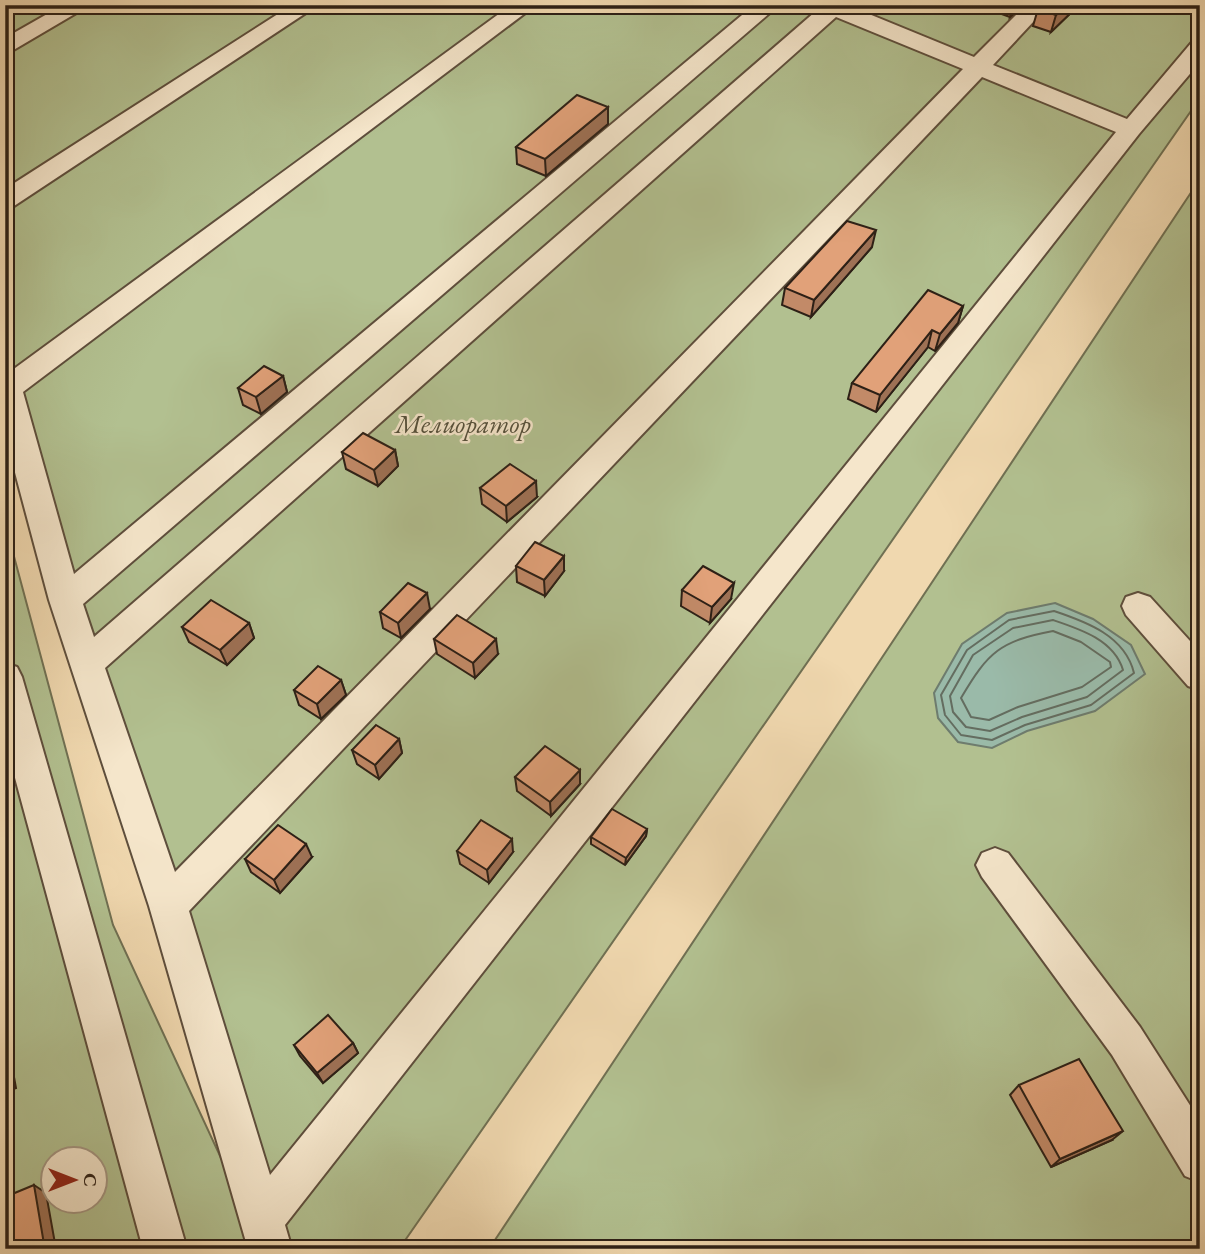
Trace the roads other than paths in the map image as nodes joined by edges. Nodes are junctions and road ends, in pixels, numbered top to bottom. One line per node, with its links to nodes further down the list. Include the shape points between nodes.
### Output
1 (79, 5): 8 (lane)
2 (307, 5): 11 (lane)
3 (525, 5): 12 (lane)
4 (768, 5): 13 (lane)
5 (1038, 5): 9 (lane)
6 (834, 7): 9 (lane); 15 (lane)
7 (1200, 47): 10 (lane)
8 (5, 48)
9 (979, 67): 10 (lane); 19 (lane)
10 (1131, 129): 21 (lane)
11 (5, 200)
12 (6, 383): 13 (lane)
13 (65, 600): 15 (lane)
14 (1138, 606): 16 (lane)
15 (88, 664): 19 (lane)
16 (1200, 676)
17 (5, 677): 22 (lane)
18 (995, 865): 20 (lane, via 1126,1041)
19 (168, 906): 21 (lane)
20 (1200, 1161)
21 (266, 1234)
22 (165, 1249)

